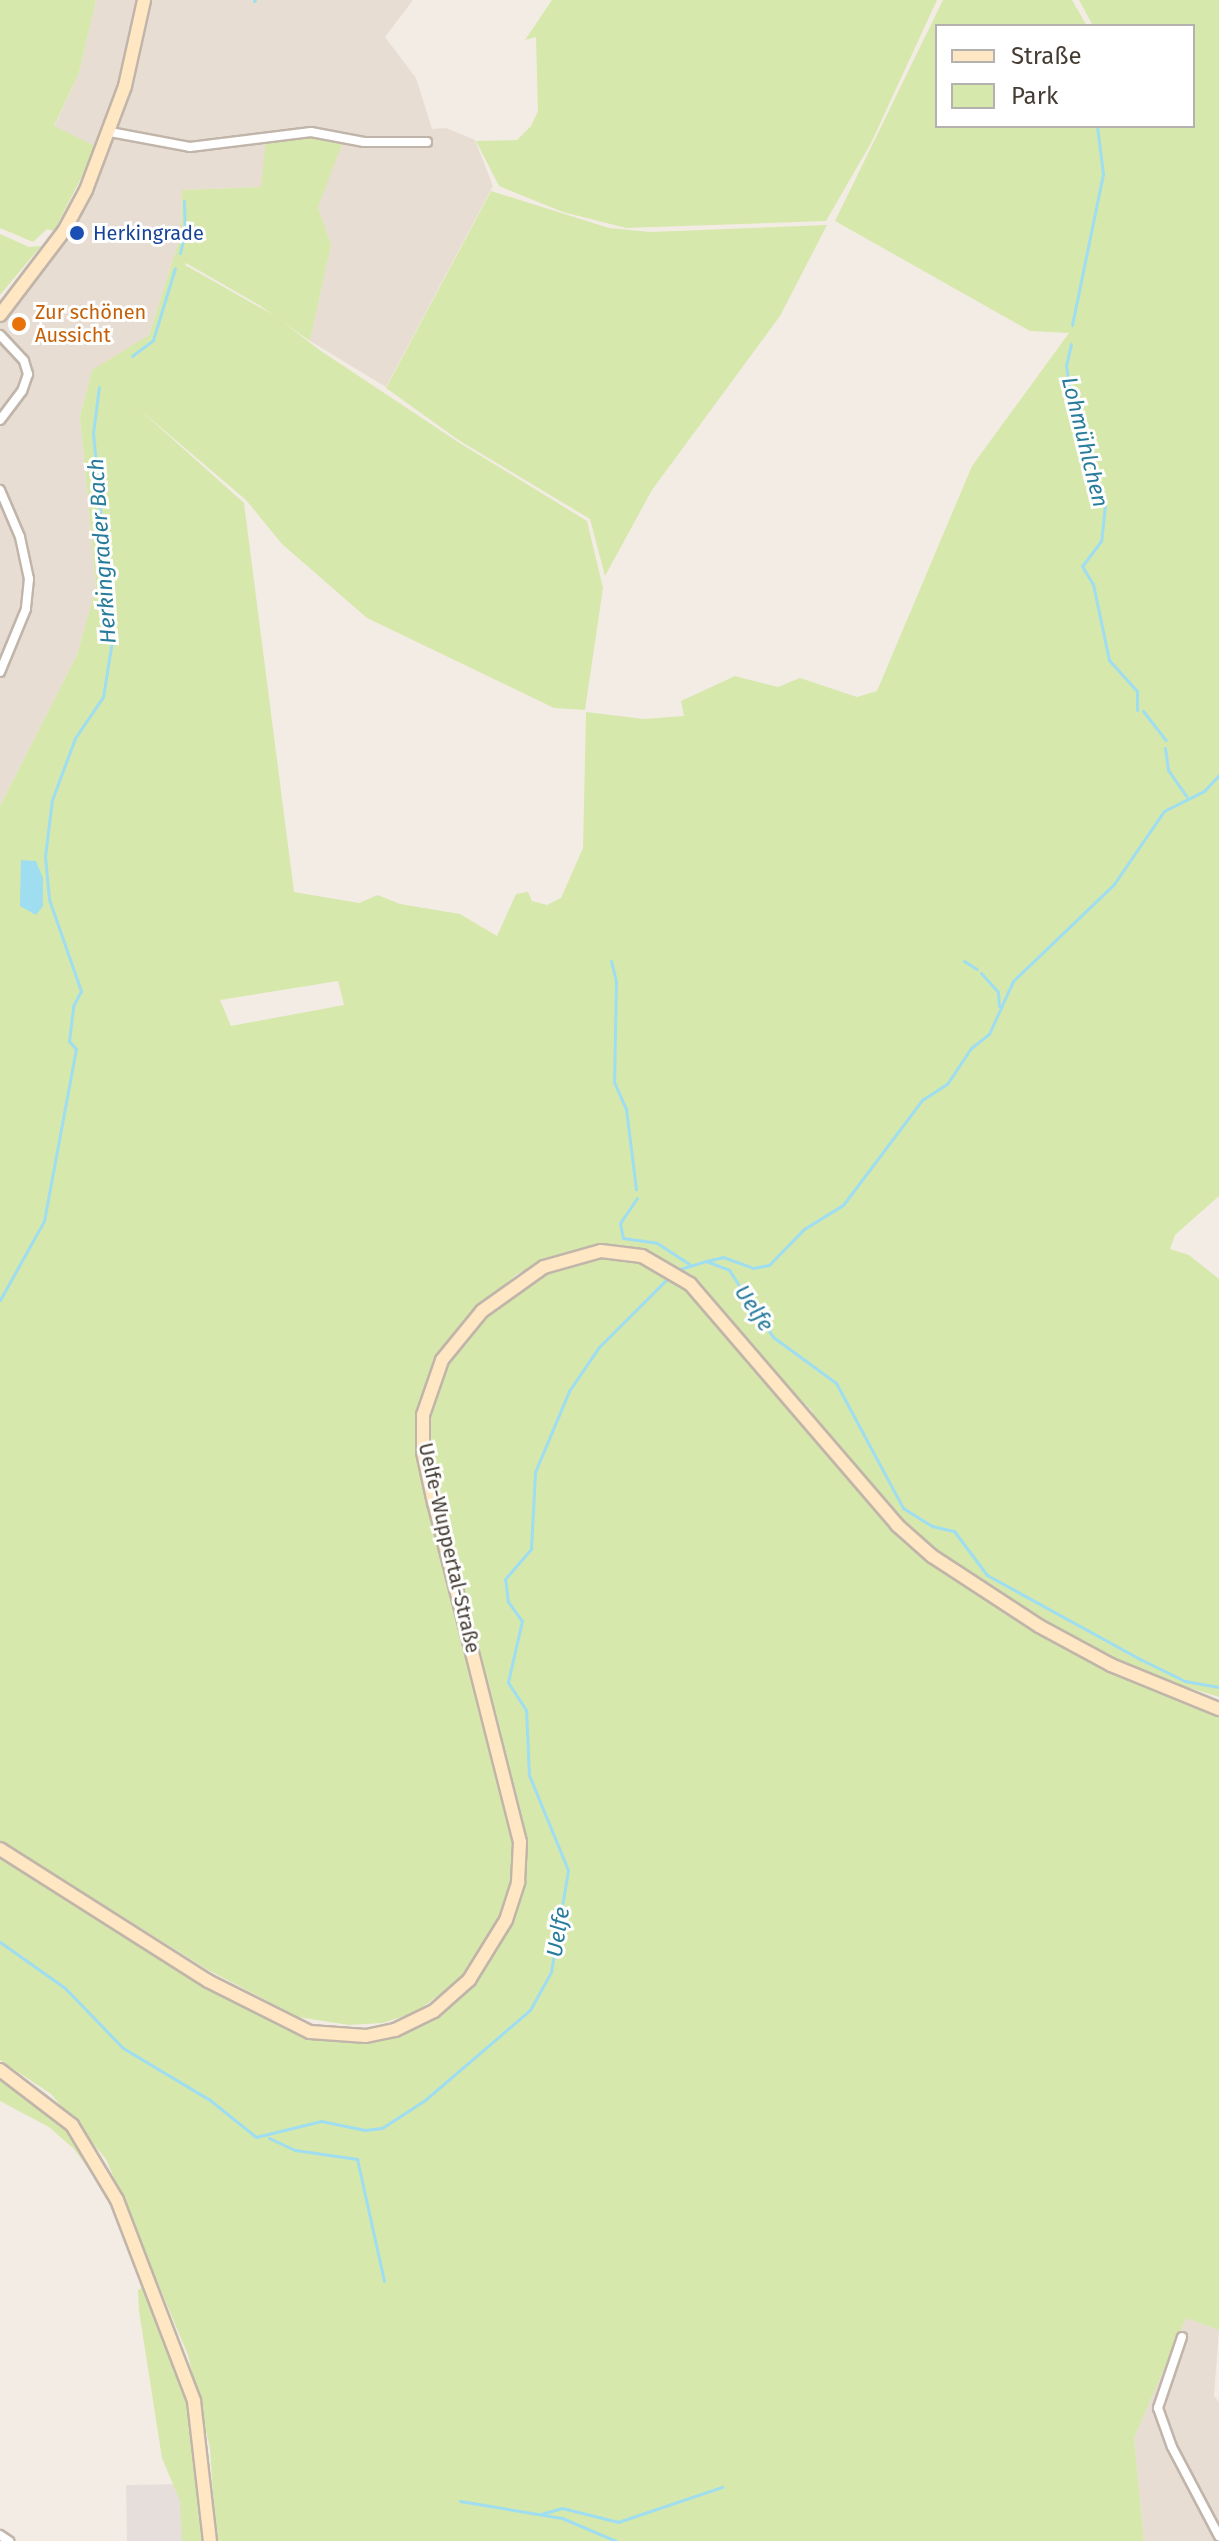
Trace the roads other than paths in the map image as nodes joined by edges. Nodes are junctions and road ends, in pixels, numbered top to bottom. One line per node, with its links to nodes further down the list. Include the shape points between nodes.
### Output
1 (144, 0): 2 (main road)
2 (110, 132): 3 (street, via 190,147 311,132 364,142); 4 (main road, via 64,231)
3 (427, 142)
4 (0, 315)
5 (0, 335): 6 (street, via 24,361 28,374)
6 (0, 420)
7 (0, 490): 8 (street, via 20,537 29,579 26,609)
8 (0, 672)
9 (1219, 1709): 10 (main road, Uelfe-Wuppertal-Straße, via 1111,1665 1039,1626 932,1556 897,1525 690,1284 642,1256 601,1251 544,1267 482,1311 442,1360 425,1404 425,1461 521,1857 501,1932 459,1990 425,2016 395,2030 366,2036 310,2032 243,2002)
10 (0, 1849)
11 (0, 2070): 16 (main road, via 72,2125 113,2191 191,2389 204,2448)
12 (1182, 2337): 14 (street, via 1158,2408 1172,2447)
13 (0, 2535): 15 (street)
14 (1219, 2536)
15 (9, 2541)
16 (210, 2541)

